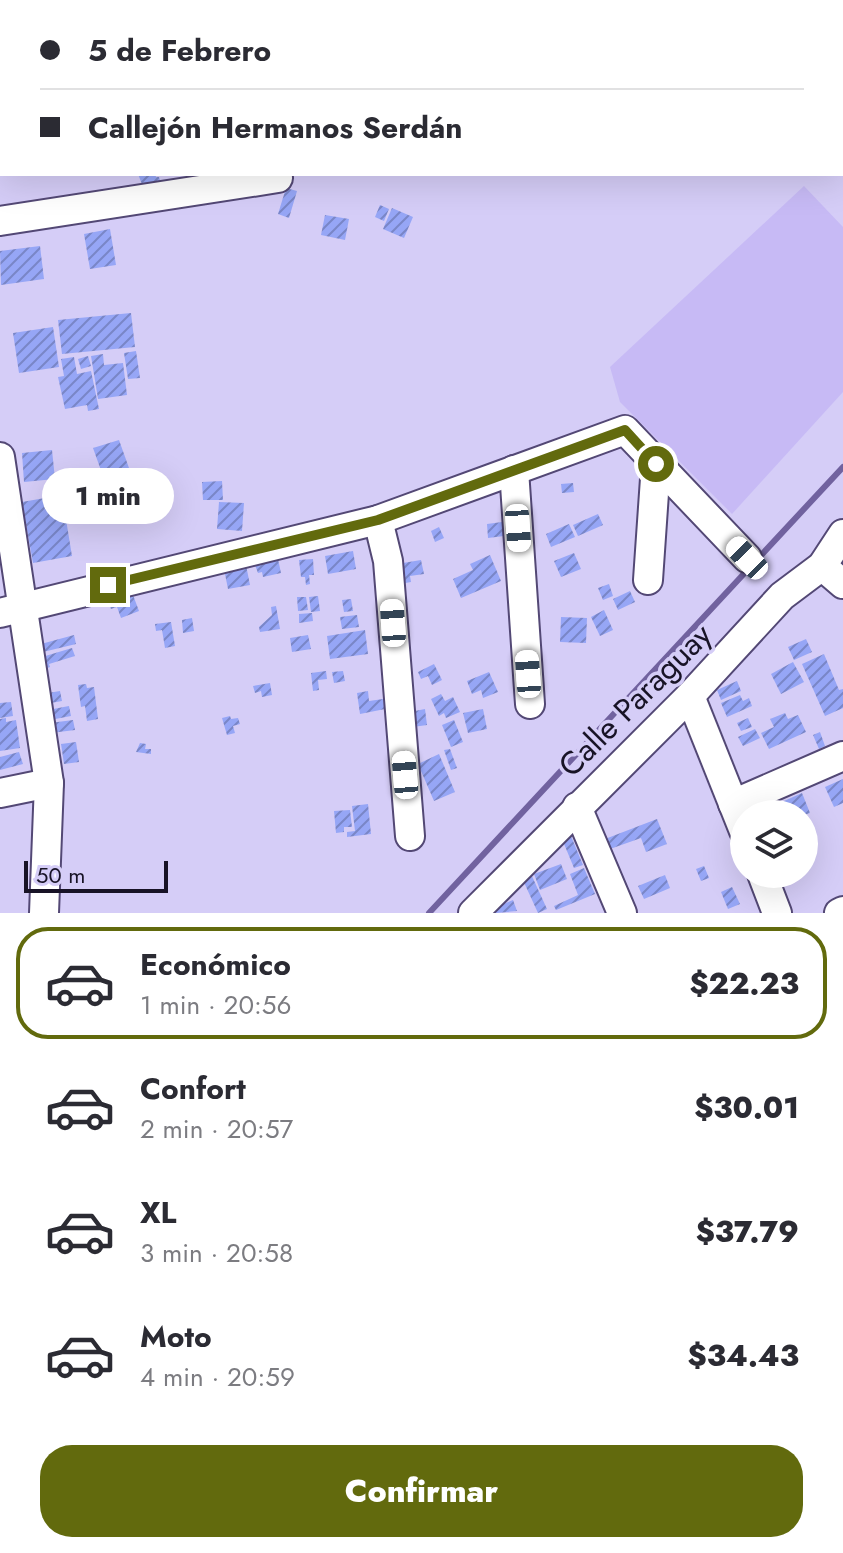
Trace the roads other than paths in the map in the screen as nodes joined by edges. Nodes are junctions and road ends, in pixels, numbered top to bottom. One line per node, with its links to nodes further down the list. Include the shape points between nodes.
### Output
1 (278, 178): 2 (street)
2 (0, 221)
3 (0, 457): 12 (street)
4 (656, 464): 5 (street, via 625,430); 8 (street); 10 (street)
5 (514, 470): 6 (street); 14 (street)
6 (378, 520): 12 (street); 21 (street, via 388,561)
7 (843, 534): 9 (street, Calle Paraguay)
8 (747, 558)
9 (822, 566): 11 (street); 13 (street, Calle Paraguay, via 782,596)
10 (648, 580)
11 (843, 584)
12 (11, 609): 16 (street)
13 (690, 696): 18 (street); 20 (street, Calle Paraguay)
14 (530, 704)
15 (843, 756): 19 (street)
16 (49, 783): 17 (street); 23 (street)
17 (0, 793)
18 (731, 800)
19 (742, 800)
20 (577, 807): 24 (street, Calle Paraguay); 25 (street)
21 (410, 836)
22 (767, 888): 26 (street)
23 (44, 913)
24 (473, 913)
25 (622, 913)
26 (777, 913)

